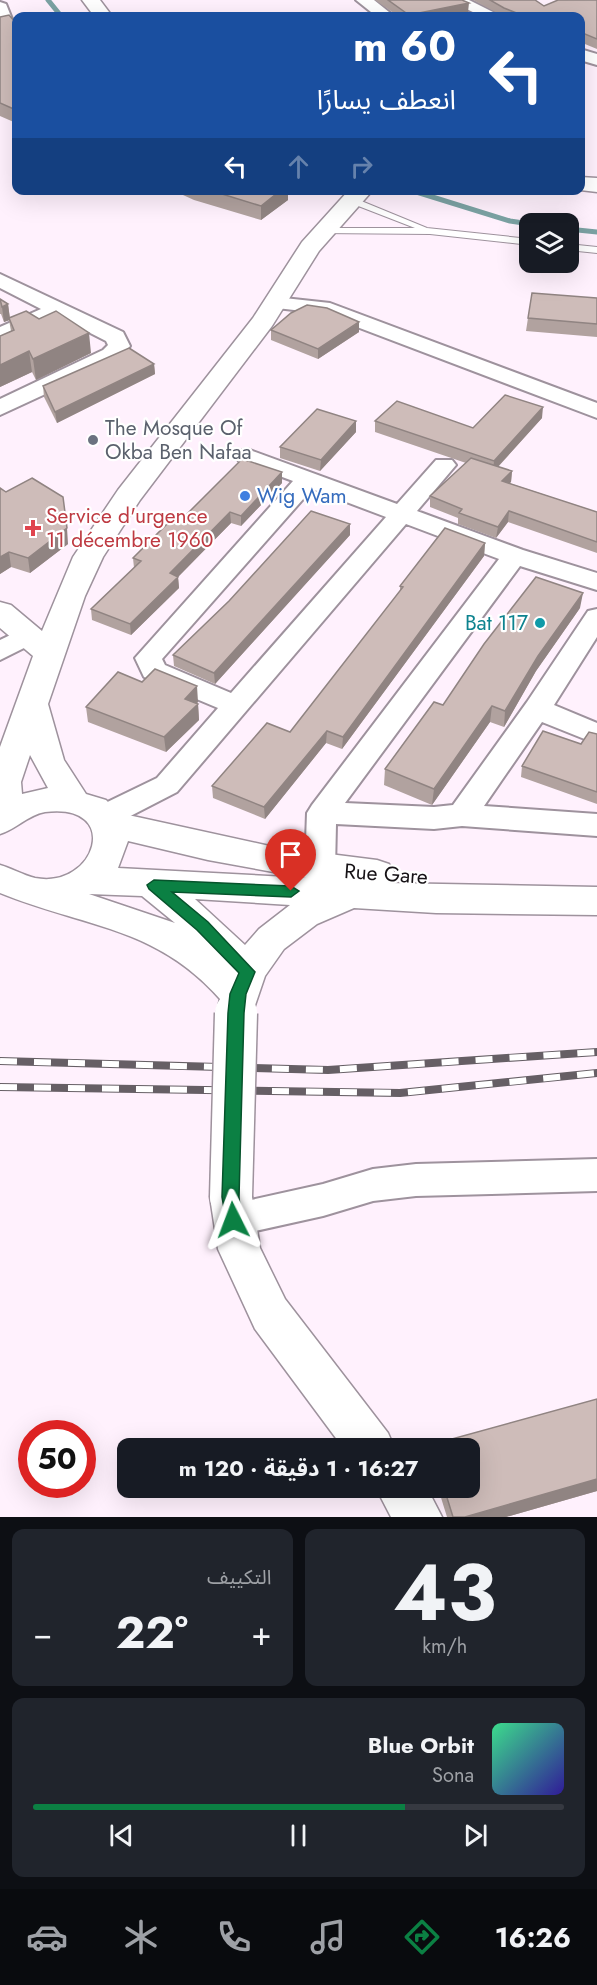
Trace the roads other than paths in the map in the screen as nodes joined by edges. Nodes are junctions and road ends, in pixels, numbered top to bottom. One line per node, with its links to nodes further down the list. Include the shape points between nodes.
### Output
1 (364, 0): 4 (street)
2 (456, 0): 5 (street)
3 (0, 8): 6 (street, via 4,19)
4 (380, 12)
5 (484, 12)
6 (0, 23)
7 (357, 195): 9 (main road)
8 (360, 195): 10 (lane)
9 (322, 231): 10 (lane); 15 (main road)
10 (430, 231): 11 (lane)
11 (519, 241)
12 (579, 248): 13 (lane)
13 (597, 250)
14 (0, 280): 16 (street)
15 (275, 303): 19 (street, via 323,307); 28 (main road, via 128,496)
16 (58, 308): 17 (street); 18 (street, via 115,337 119,346 111,355)
17 (0, 335)
18 (0, 408)
19 (597, 411)
20 (247, 456): 22 (street)
21 (444, 465): 23 (street)
22 (308, 479): 23 (street); 31 (street, via 149,655 148,662 154,671)
23 (404, 513): 24 (street); 31 (street)
24 (514, 556): 25 (street); 35 (street)
25 (597, 582)
26 (0, 612): 28 (main road)
27 (594, 629): 32 (street)
28 (39, 644): 29 (street); 30 (main road)
29 (0, 651)
30 (32, 704): 34 (main road, via 48,761); 37 (main road, via 4,782)
31 (238, 706): 39 (street, via 167,785)
32 (537, 709): 33 (street); 36 (street)
33 (597, 734)
34 (73, 801): 37 (main road, via 38,801); 39 (main road, via 90,807)
35 (322, 813): 36 (street, via 434,818); 40 (street)
36 (462, 815): 38 (street)
37 (3, 819)
38 (597, 825)
39 (102, 844): 40 (main road, Rue Gare, via 214,851); 42 (main road, Rue Gare); 43 (main road, via 63,890)
40 (320, 869): 41 (main road, Rue Gare, via 495,881)
41 (597, 883)
42 (154, 885): 44 (main road, Rue Gare); 46 (main road, via 202,926)
43 (13, 886): 46 (main road, via 166,933 203,956)
44 (360, 894): 45 (main road, Rue Gare); 46 (main road, via 313,909 293,920 260,951)
45 (597, 901)
46 (241, 993): 48 (main road, bridge)
47 (597, 1175): 48 (street, via 416,1180 373,1185 323,1200)
48 (232, 1208): 49 (main road, via 238,1249 270,1314)
49 (364, 1438)
50 (406, 1498): 51 (main road)
51 (418, 1517)

